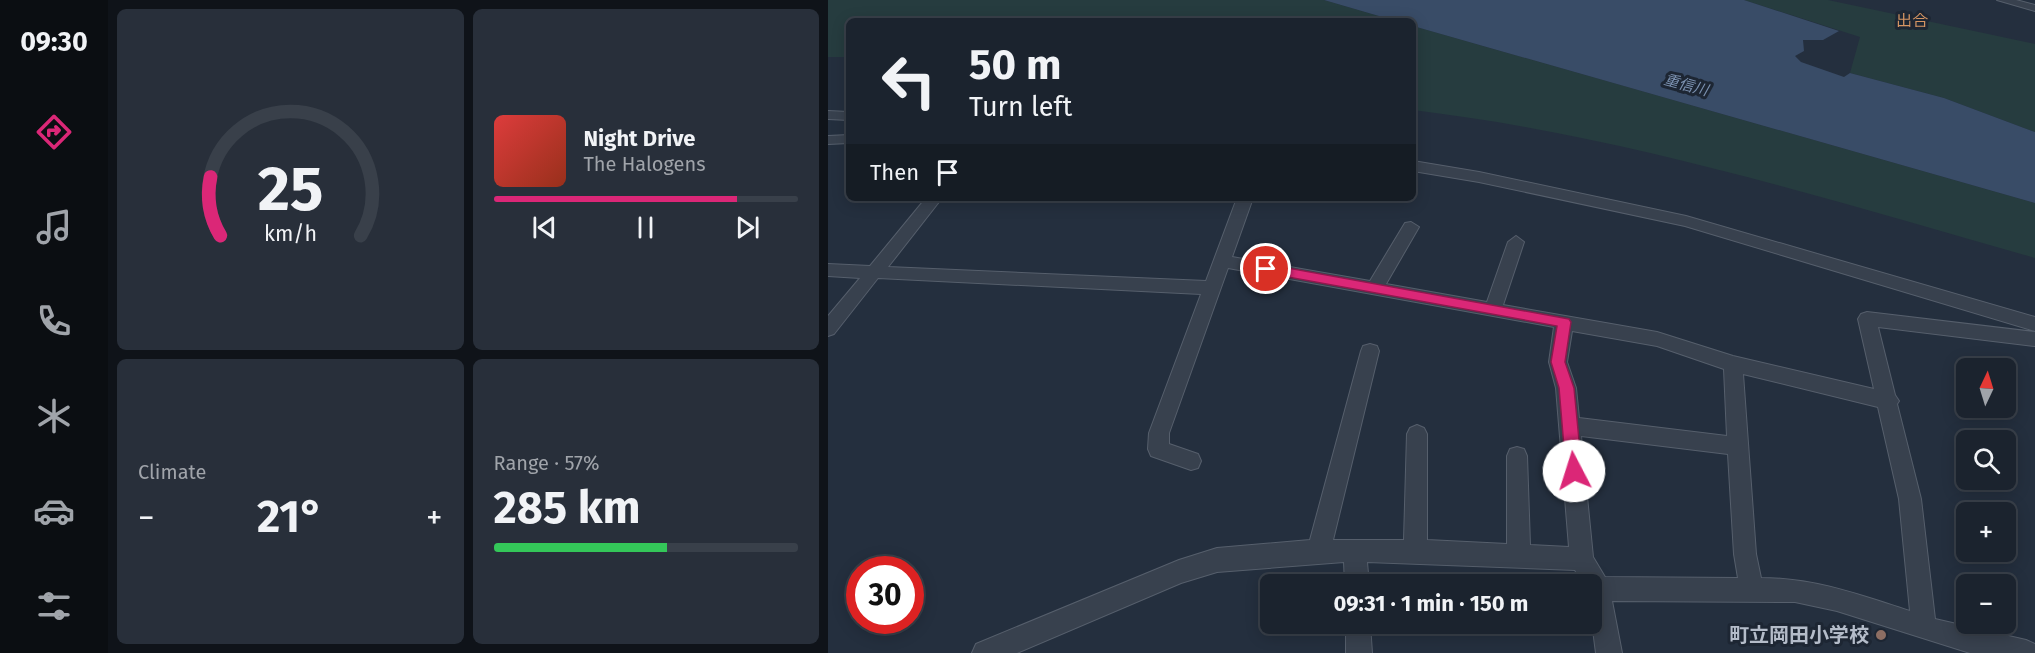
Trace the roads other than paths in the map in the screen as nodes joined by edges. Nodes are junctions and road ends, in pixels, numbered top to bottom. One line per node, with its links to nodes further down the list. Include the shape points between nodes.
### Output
1 (2002, 0): 2 (street)
2 (2035, 8)
3 (828, 114): 4 (street)
4 (846, 116)
5 (846, 139): 6 (street)
6 (828, 140)
7 (828, 149): 8 (street)
8 (846, 150)
9 (1416, 166): 21 (street, via 1686,221)
10 (932, 201): 16 (street)
11 (1244, 201): 14 (street)
12 (1410, 227): 18 (street)
13 (1516, 242): 19 (street)
14 (1222, 261): 17 (street); 18 (street)
15 (828, 270): 16 (street)
16 (874, 272): 17 (street); 22 (street)
17 (1211, 288): 31 (street, via 1159,433 1158,449)
18 (1375, 288): 19 (street)
19 (1493, 309): 20 (street)
20 (1564, 322): 25 (street, via 1657,339); 27 (street, via 1558,362 1566,388)
21 (2035, 324)
22 (828, 329)
23 (2035, 339): 26 (street, via 1867,319)
24 (1370, 351): 32 (street)
25 (1733, 364): 26 (street); 29 (street)
26 (1889, 401): 42 (street, via 1911,500)
27 (1570, 426): 29 (street); 36 (street)
28 (1417, 434): 34 (street)
29 (1737, 446): 40 (street, via 1745,554)
30 (1517, 456): 35 (street)
31 (1191, 461)
32 (1319, 551): 33 (street); 44 (street, via 1217,560 1179,572)
33 (1355, 551): 34 (street); 37 (street)
34 (1415, 551): 35 (street)
35 (1519, 556): 36 (street)
36 (1582, 560): 38 (street)
37 (1356, 574)
38 (1590, 574)
39 (1602, 589): 40 (street)
40 (1752, 590): 42 (street, via 1795,590 1837,599)
41 (1602, 612): 46 (street)
42 (1924, 627): 47 (street)
43 (1358, 634): 45 (street)
44 (986, 653)
45 (1359, 653)
46 (1609, 653)
47 (2026, 653)

